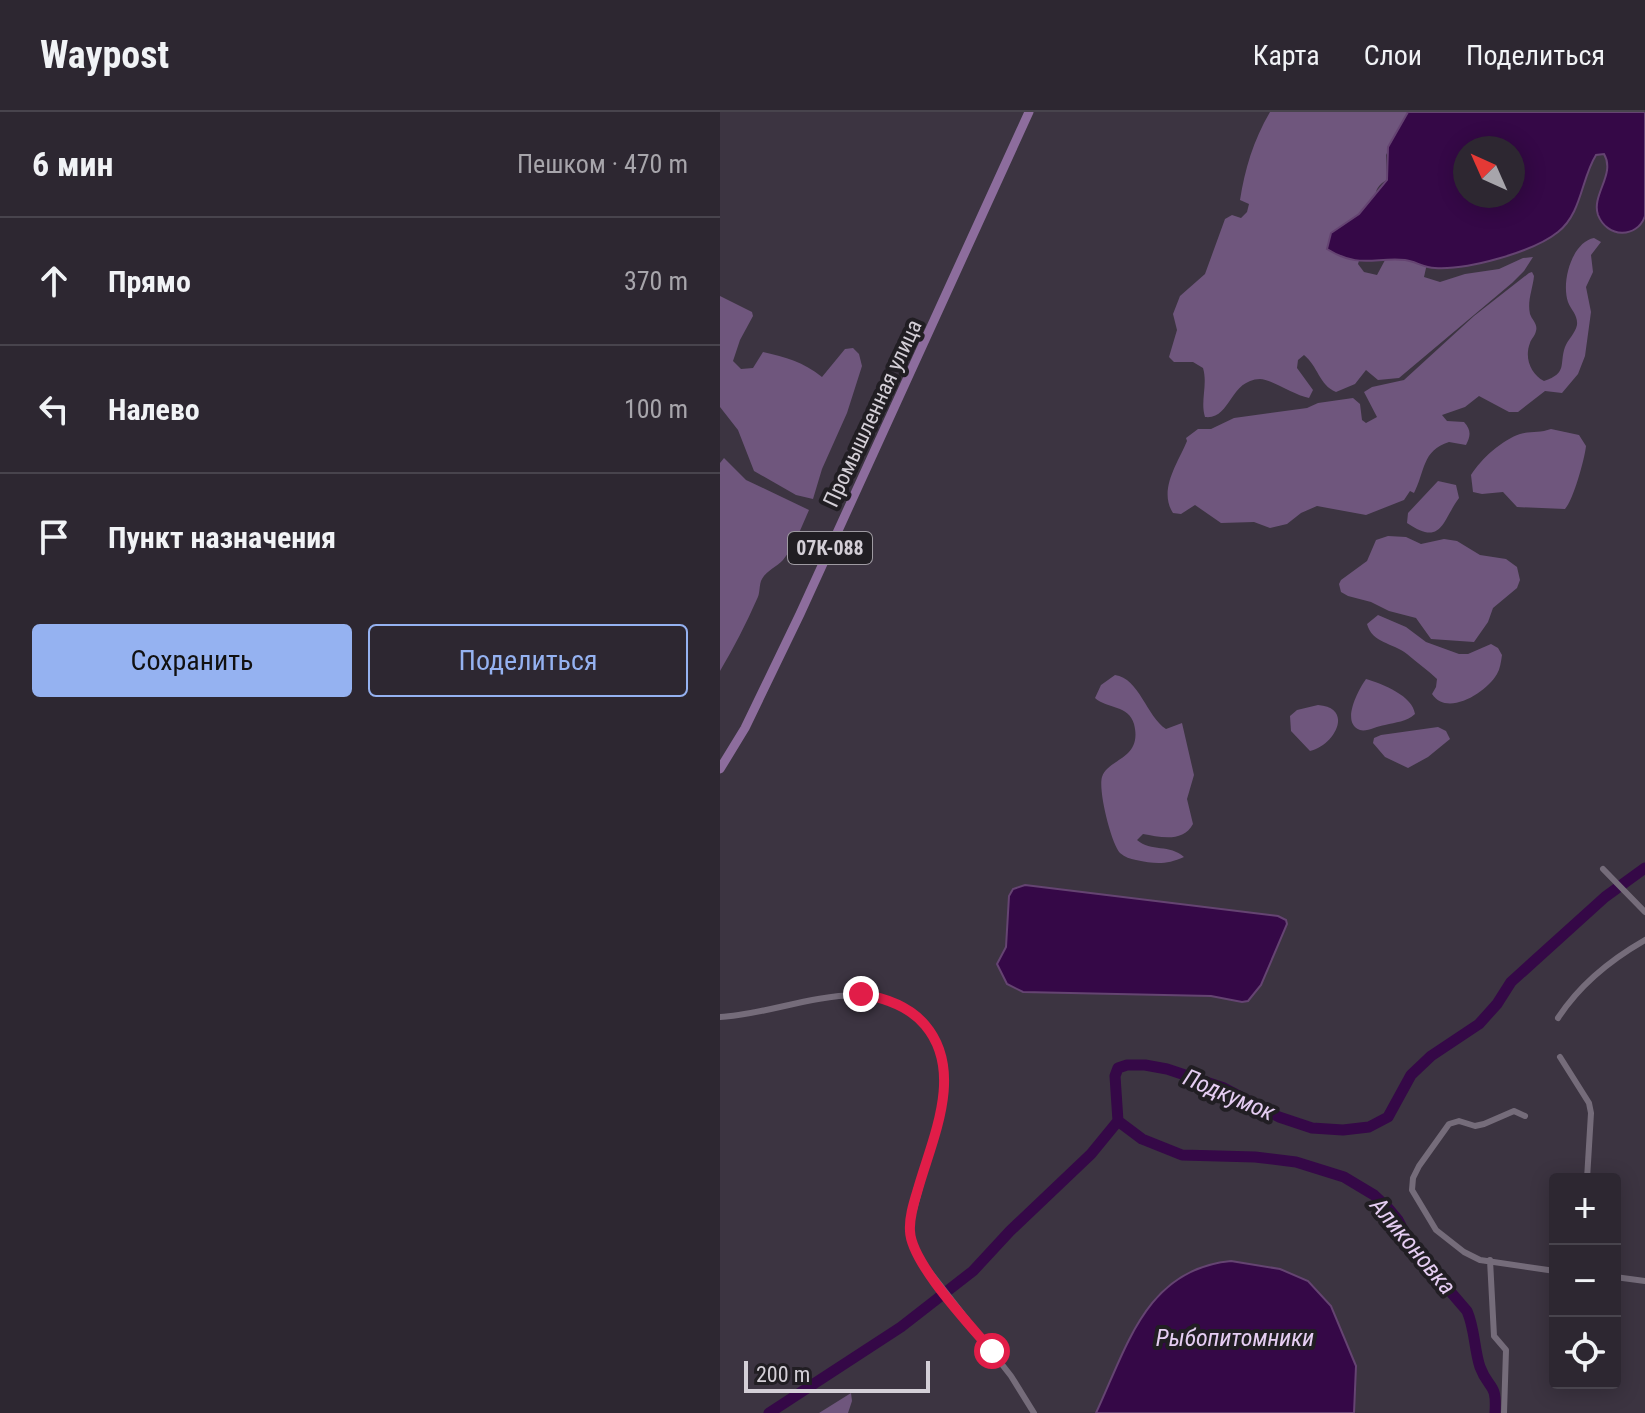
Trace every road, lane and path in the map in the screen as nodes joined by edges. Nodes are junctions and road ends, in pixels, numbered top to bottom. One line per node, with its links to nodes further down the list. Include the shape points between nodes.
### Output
1 (1029, 112): 2 (main road, Промышленная улица / 07К-088, via 800,614)
2 (720, 769)
3 (1603, 869): 4 (street)
4 (1645, 912)
5 (1645, 940): 7 (street, via 1591,977)
6 (720, 1017): 15 (street, via 861,994 902,1006 930,1031 942,1057 944,1091 916,1197 910,1232 914,1250)
7 (1558, 1018)
8 (1560, 1057): 10 (street, via 1589,1103)
9 (1525, 1116): 11 (street, via 1514,1111 1475,1126 1449,1124 1413,1178 1412,1190 1436,1230 1464,1252)
10 (1587, 1173)
11 (1490, 1260): 12 (street); 16 (street, via 1494,1336 1506,1350)
12 (1549, 1270)
13 (1621, 1278): 14 (street)
14 (1645, 1281)
15 (1034, 1413)
16 (1504, 1413)

